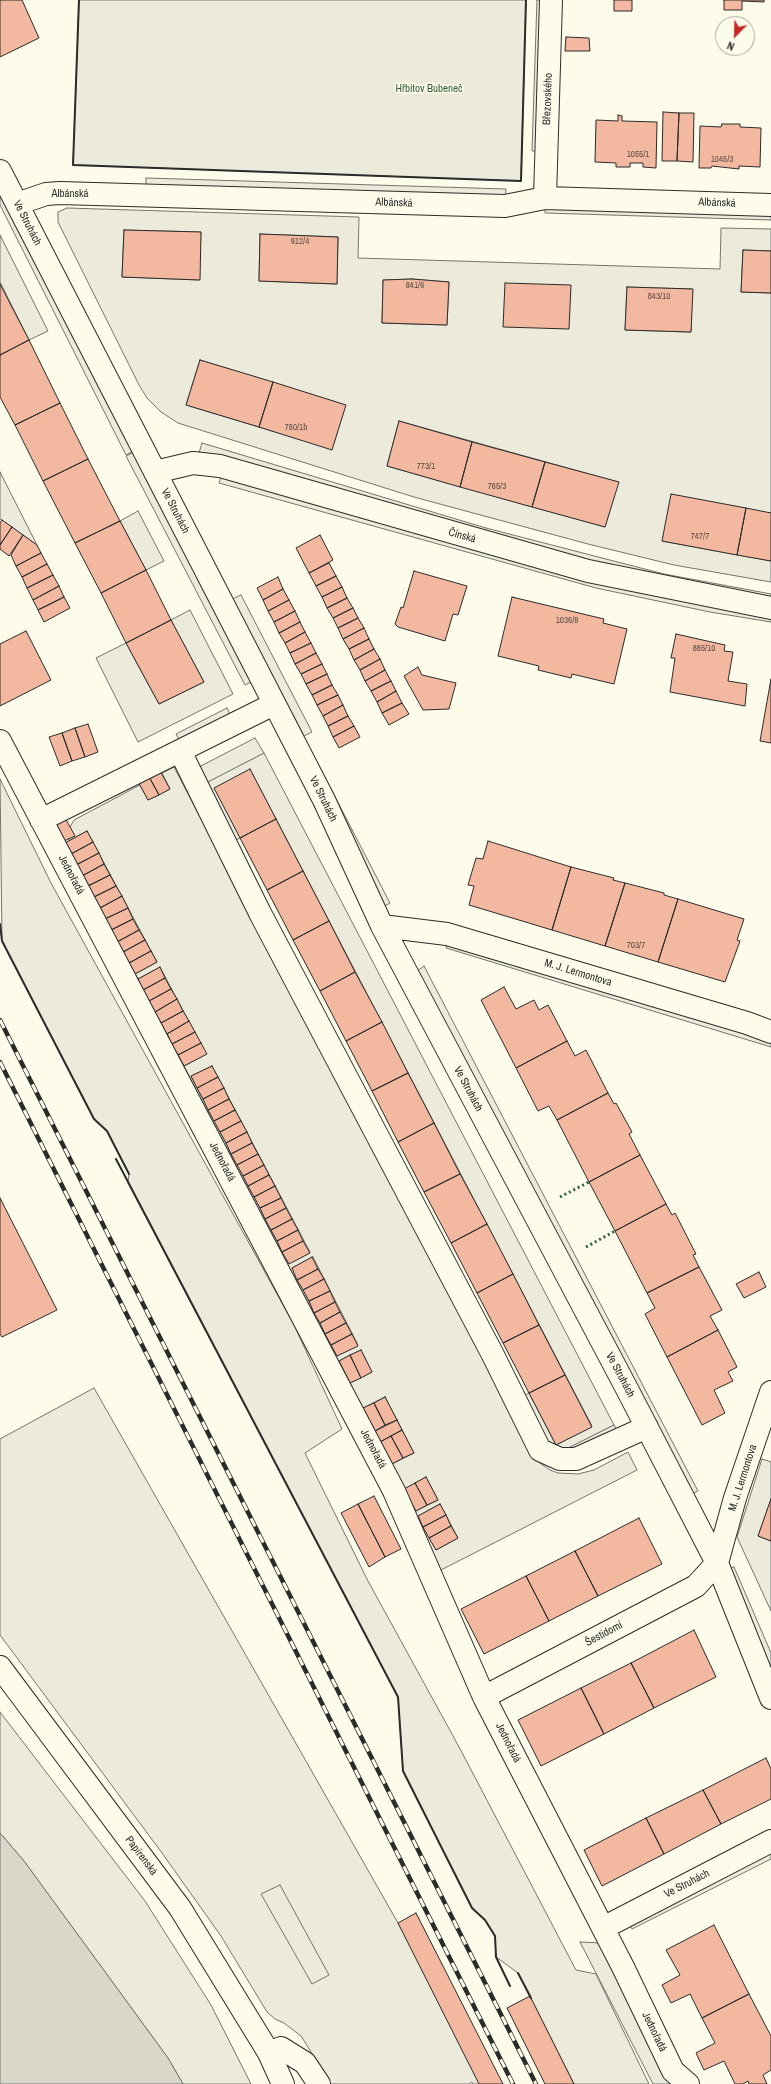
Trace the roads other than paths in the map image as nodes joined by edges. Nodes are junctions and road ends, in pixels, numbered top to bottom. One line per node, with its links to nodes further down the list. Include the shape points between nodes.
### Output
1 (551, 0): 3 (street, Březovského)
2 (0, 171): 4 (street, Ve Struhách)
3 (545, 198): 4 (street, Albánská, via 505,206 60,193 46,194); 5 (street, Albánská)
4 (17, 204): 6 (street, Ve Struhách)
5 (771, 205)
6 (155, 472): 7 (street, Čínská, via 193,463 220,466 588,571); 8 (street, Ve Struhách)
7 (771, 608)
8 (274, 704): 10 (street); 12 (street, Ve Struhách, via 324,800)
9 (0, 741): 11 (street, Jednořadá)
10 (180, 751): 11 (street); 15 (street, via 260,913 493,1355 540,1450 560,1459 576,1459)
11 (42, 820): 18 (street, Jednořadá, via 394,1491)
12 (382, 926): 13 (street, M. J. Lermontova, via 447,934); 15 (street, Ve Struhách)
13 (771, 1032)
14 (771, 1392): 16 (street, M. J. Lermontova, via 735,1498)
15 (647, 1427): 16 (street, Ve Struhách)
16 (717, 1564): 18 (street, Šestidomí, via 696,1586); 19 (street, Ve Struhách)
17 (0, 1667): 22 (street, Papírenská, via 180,1908)
18 (484, 1697): 21 (street, Jednořadá)
19 (771, 1698)
20 (771, 1841): 21 (street, Ve Struhách)
21 (603, 1928): 25 (street, Jednořadá, via 673,2071)
22 (269, 2053): 23 (street, Papírenská); 24 (street, via 282,2048 305,2063)
23 (283, 2084)
24 (319, 2084)
25 (688, 2084)

